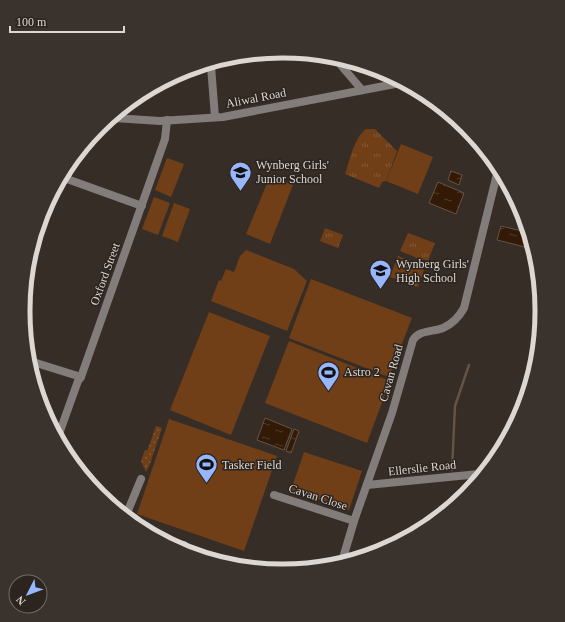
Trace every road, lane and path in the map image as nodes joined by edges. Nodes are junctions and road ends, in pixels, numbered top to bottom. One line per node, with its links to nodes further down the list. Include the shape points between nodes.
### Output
1 (341, 65): 4 (street)
2 (211, 69): 6 (street)
3 (394, 85): 4 (street, Aliwal Road)
4 (362, 90): 6 (street, Aliwal Road)
5 (119, 118): 7 (street, Aliwal Road)
6 (215, 118): 7 (street, Aliwal Road)
7 (167, 120): 10 (street, Oxford Street, via 165,139)
8 (496, 177): 16 (street, Cavan Road, via 464,308 448,326 420,333 413,340)
9 (67, 179): 10 (street)
10 (142, 206): 12 (street, Oxford Street)
11 (36, 363): 12 (street)
12 (81, 377): 13 (street, Oxford Street)
13 (60, 430)
14 (474, 475): 16 (street, Ellerslie Road)
15 (141, 478): 18 (street)
16 (367, 486): 19 (street, Cavan Road)
17 (274, 495): 19 (street, Cavan Close)
18 (128, 510)
19 (354, 521): 20 (street, Cavan Road)
20 (344, 556)

